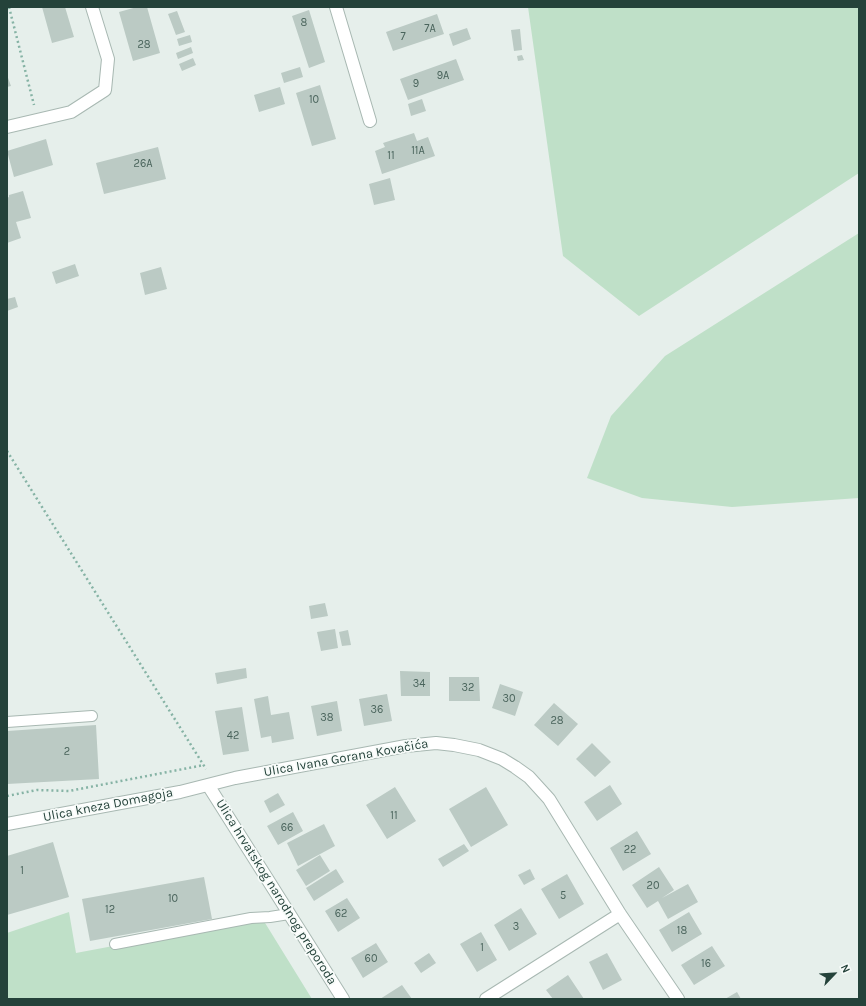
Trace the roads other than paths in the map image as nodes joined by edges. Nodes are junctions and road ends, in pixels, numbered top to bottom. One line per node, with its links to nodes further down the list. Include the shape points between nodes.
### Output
1 (92, 7): 4 (street, via 108,60 105,90 71,112)
2 (336, 7): 3 (street)
3 (370, 121)
4 (7, 127)
5 (92, 716): 6 (lane)
6 (7, 722)
7 (208, 785): 8 (street, Ulica kneza Domagoja); 9 (street, Ulica hrvatskog narodnog preporoda); 10 (street, Ulica Ivana Gorana Kovačića, via 292,767 424,744 436,743 479,750 502,759 541,788)
8 (7, 824)
9 (289, 914): 11 (lane, via 251,918); 12 (street, Ulica hrvatskog narodnog preporoda)
10 (620, 914): 13 (street); 14 (street, Ulica Ivana Gorana Kovačića)
11 (115, 944)
12 (343, 999)
13 (486, 999)
14 (678, 999)

